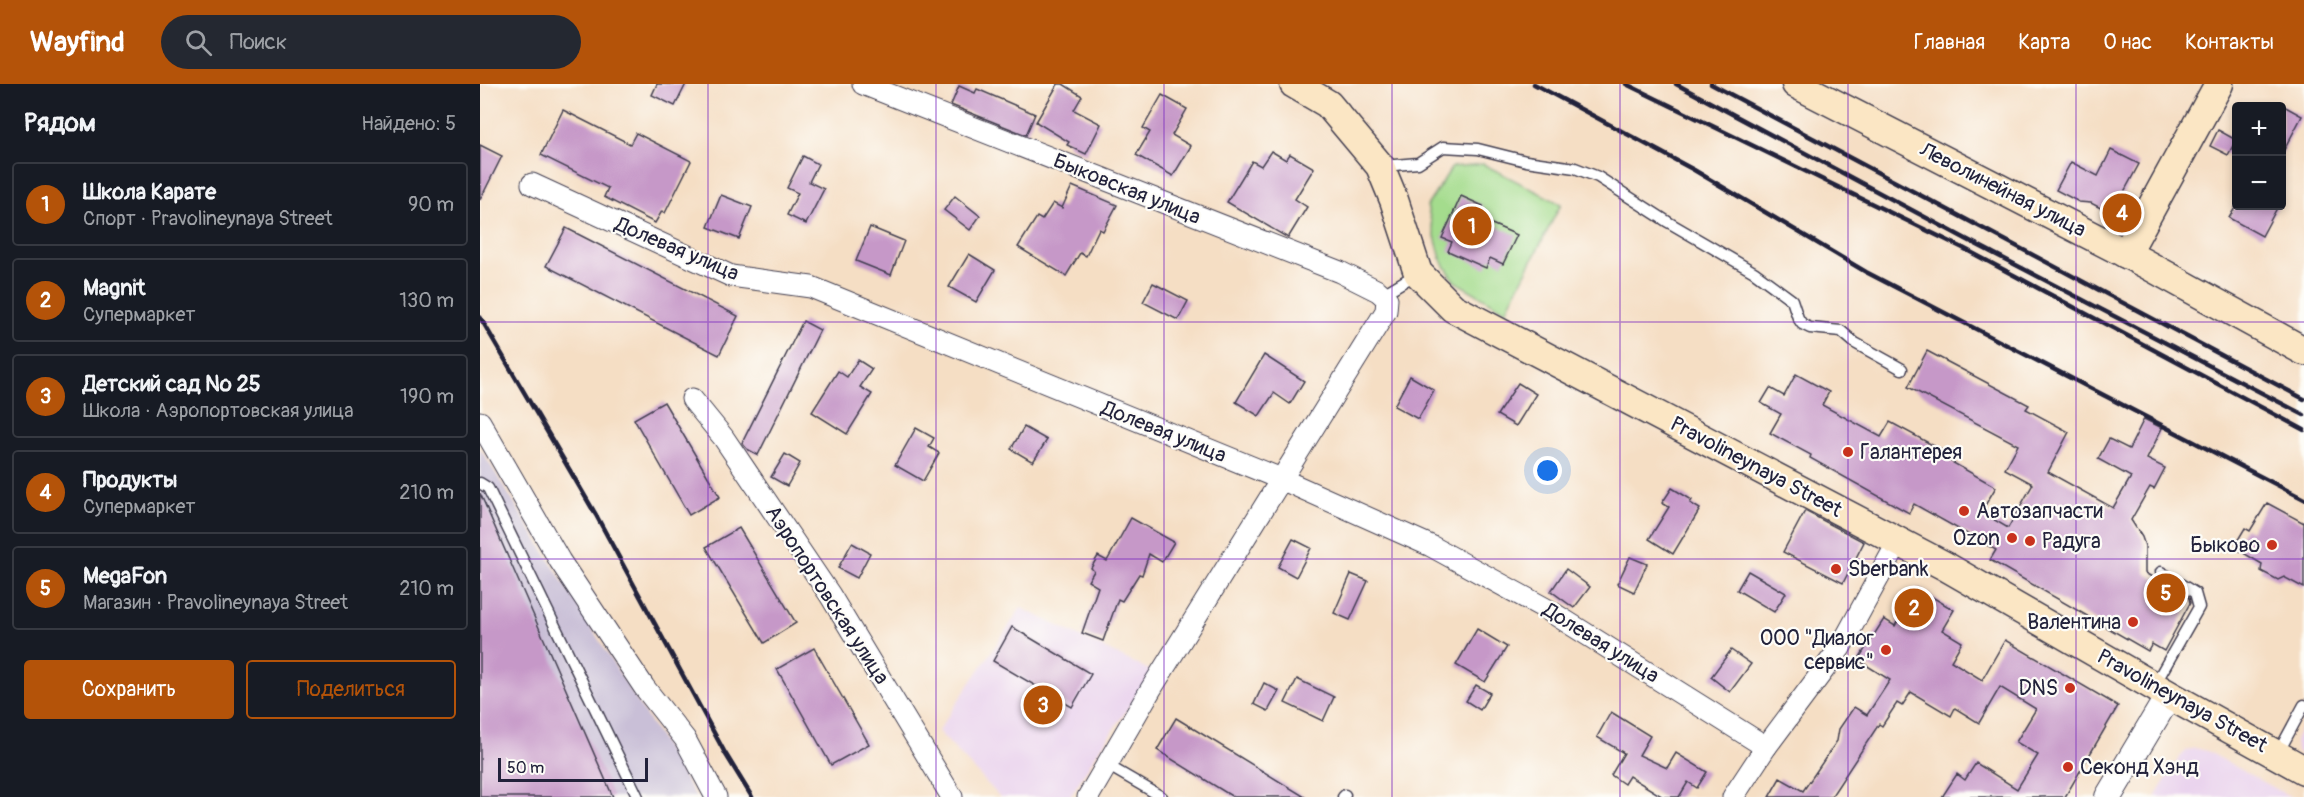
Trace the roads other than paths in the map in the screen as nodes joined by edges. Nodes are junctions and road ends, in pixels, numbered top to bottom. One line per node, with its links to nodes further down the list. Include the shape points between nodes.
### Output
1 (863, 84): 9 (street, Быковская улица, via 1340,272)
2 (1294, 84): 5 (main road, Pravolineynaya Street, via 1328,104)
3 (1796, 84): 7 (main road, Леволинейная улица)
4 (2219, 84): 7 (main road)
5 (1380, 166): 8 (main road, Pravolineynaya Street); 11 (lane, via 1418,163 1443,147 1478,149 1591,174 1754,272 1792,300 1802,324 1841,331)
6 (532, 184): 14 (street, Долевая улица, via 731,276 811,287)
7 (2126, 254): 10 (main road, Леволинейная улица)
8 (1418, 273): 9 (lane); 16 (main road, Pravolineynaya Street, via 1453,308)
9 (1385, 297): 14 (street, via 1386,311)
10 (2304, 351)
11 (1902, 369)
12 (692, 399): 26 (street, Аэропортовская улица, via 723,437 830,595)
13 (480, 422): 25 (street, via 560,561 644,687 685,739)
14 (1281, 479): 20 (street, Долевая улица, via 1431,546 1507,586); 22 (street)
15 (480, 483): 24 (lane, via 488,488)
16 (1898, 543): 18 (main road, Pravolineynaya Street); 20 (street, via 1840,648)
17 (2161, 572): 18 (lane, via 2195,593 2199,607)
18 (2162, 691): 21 (main road, Pravolineynaya Street); 30 (street)
19 (2304, 705): 21 (lane)
20 (1766, 747): 29 (street)
21 (2277, 755): 23 (main road, Pravolineynaya Street)
22 (1107, 765): 27 (street); 28 (lane)
23 (2304, 770)
24 (638, 797)
25 (716, 797)
26 (952, 797)
27 (1088, 797)
28 (1162, 797)
29 (1733, 797)
30 (2108, 797)

